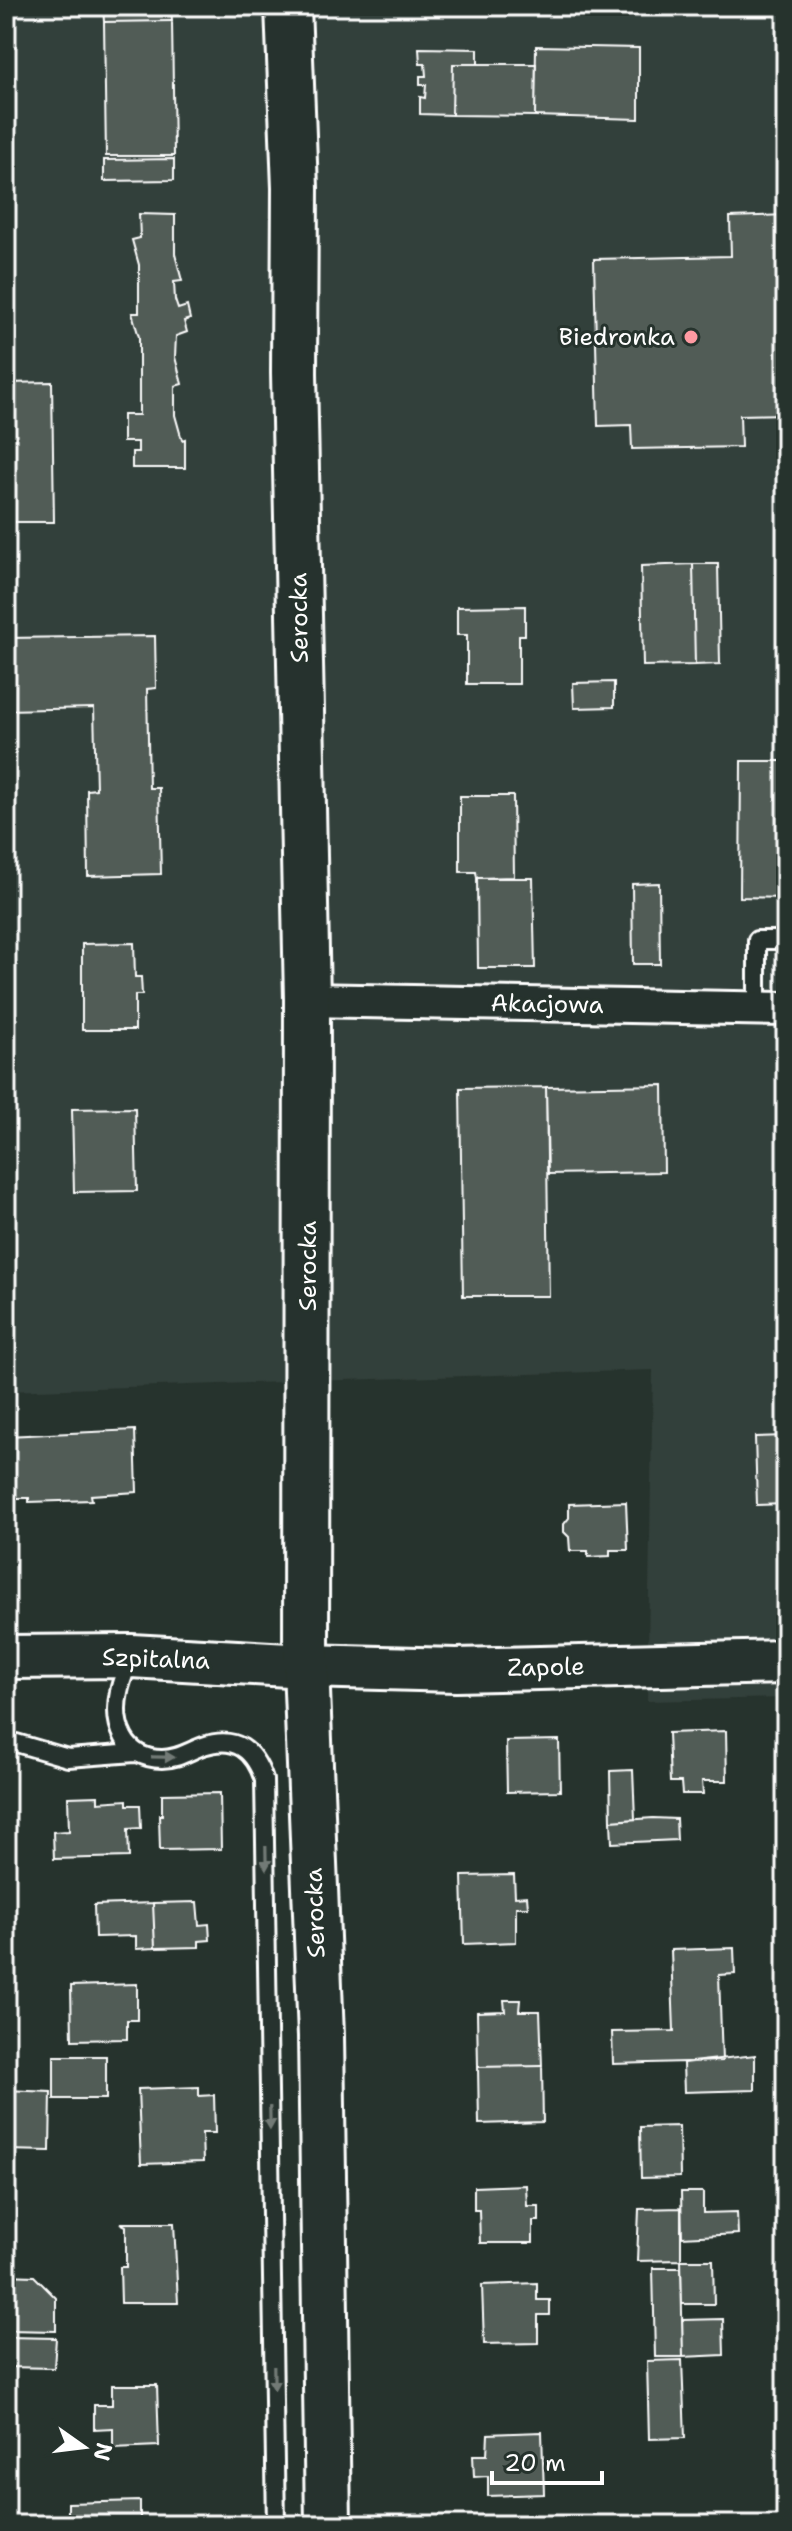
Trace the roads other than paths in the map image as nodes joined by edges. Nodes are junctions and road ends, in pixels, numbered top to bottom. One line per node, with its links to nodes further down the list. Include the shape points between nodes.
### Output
1 (288, 6): 3 (main road, Serocka)
2 (786, 940): 4 (lane, via 757,940)
3 (307, 1000): 4 (street, Akacjowa); 8 (main road, Serocka)
4 (772, 1009)
5 (131, 1656): 6 (street, Szpitalna); 8 (street, Szpitalna); 10 (lane, via 117,1714 122,1737)
6 (6, 1657)
7 (786, 1662): 8 (street, Zapole, via 456,1670)
8 (306, 1666): 12 (main road, Serocka, via 321,2036)
9 (6, 1740): 10 (lane, via 68,1758)
10 (135, 1753): 11 (lane, one-way to 11, via 160,1759 217,1742 236,1744 259,1763 264,1780)
11 (276, 2525)
12 (328, 2525)

